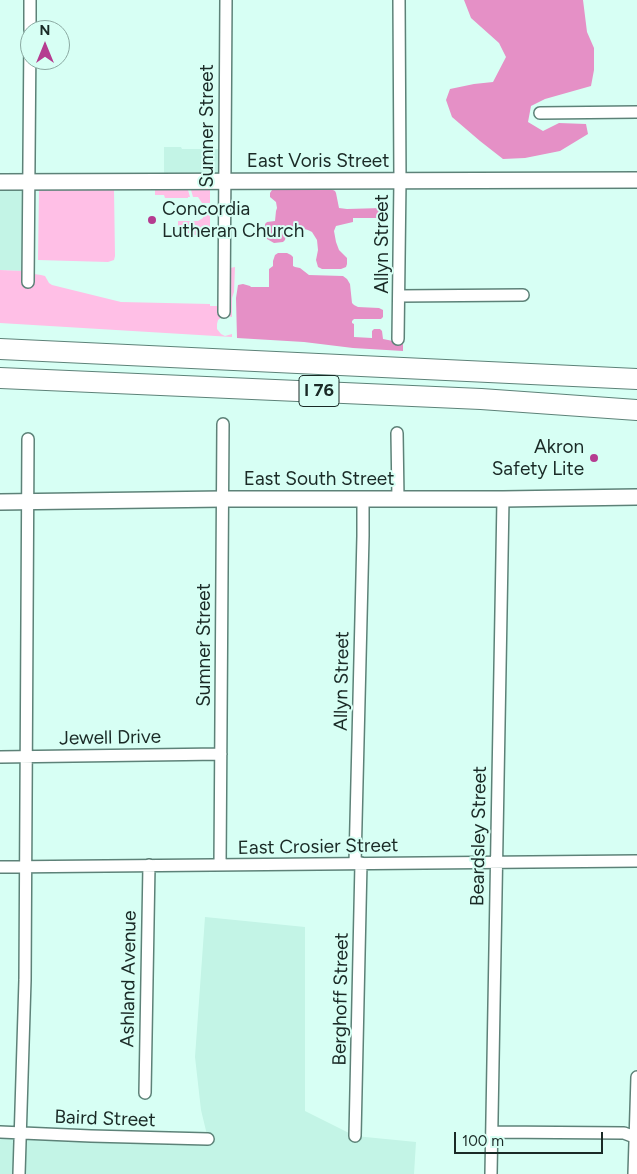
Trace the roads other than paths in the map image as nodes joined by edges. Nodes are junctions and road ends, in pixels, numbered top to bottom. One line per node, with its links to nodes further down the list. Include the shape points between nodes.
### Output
1 (30, 0): 4 (street)
2 (226, 0): 10 (street, Sumner Street)
3 (399, 0): 8 (street, Allyn Street)
4 (30, 20)
5 (30, 70): 12 (street)
6 (637, 112): 7 (street)
7 (540, 113)
8 (400, 180): 9 (main road, East Voris Street); 10 (main road, East Voris Street); 15 (street, Allyn Street)
9 (637, 180)
10 (225, 181): 12 (main road, East Voris Street); 16 (street, Sumner Street)
11 (0, 182): 12 (main road, East Voris Street)
12 (29, 182): 13 (street)
13 (28, 282)
14 (523, 295): 15 (street)
15 (399, 296): 17 (street, Allyn Street)
16 (224, 312)
17 (398, 339)
18 (0, 349): 20 (highway, I 76)
19 (0, 378): 21 (highway, I 76, via 471,398)
20 (637, 379)
21 (637, 410)
22 (223, 424): 27 (street, Sumner Street)
23 (397, 433): 29 (street)
24 (28, 439): 31 (street)
25 (637, 497): 26 (main road, East South Street)
26 (503, 498): 29 (main road, East South Street); 37 (street, Beardsley Street)
27 (224, 499): 28 (main road, East South Street); 31 (main road, East South Street); 32 (street, Sumner Street)
28 (363, 499): 29 (main road, East South Street); 36 (street, Allyn Street)
29 (398, 499)
30 (0, 502): 31 (main road, East South Street)
31 (28, 502): 34 (street)
32 (221, 754): 34 (street, Jewell Drive); 39 (street, Sumner Street)
33 (0, 757): 34 (street, Jewell Drive)
34 (27, 757): 41 (street)
35 (637, 861): 37 (street, East Crosier Street)
36 (358, 863): 37 (street, East Crosier Street); 39 (street, East Crosier Street); 47 (street, Berghoff Street)
37 (496, 863): 45 (street, Beardsley Street)
38 (149, 865): 39 (street, East Crosier Street); 41 (street, East Crosier Street); 43 (street, Ashland Avenue)
39 (220, 865)
40 (0, 867): 41 (street, East Crosier Street)
41 (26, 867): 46 (street)
42 (637, 1077): 48 (street)
43 (145, 1094)
44 (0, 1132): 46 (street, Baird Street)
45 (492, 1132): 48 (street, via 608,1132); 51 (street, Beardsley Street)
46 (20, 1134): 49 (street, Baird Street); 50 (street)
47 (355, 1136)
48 (636, 1138): 52 (street)
49 (208, 1139)
50 (18, 1174)
51 (491, 1174)
52 (634, 1174)

